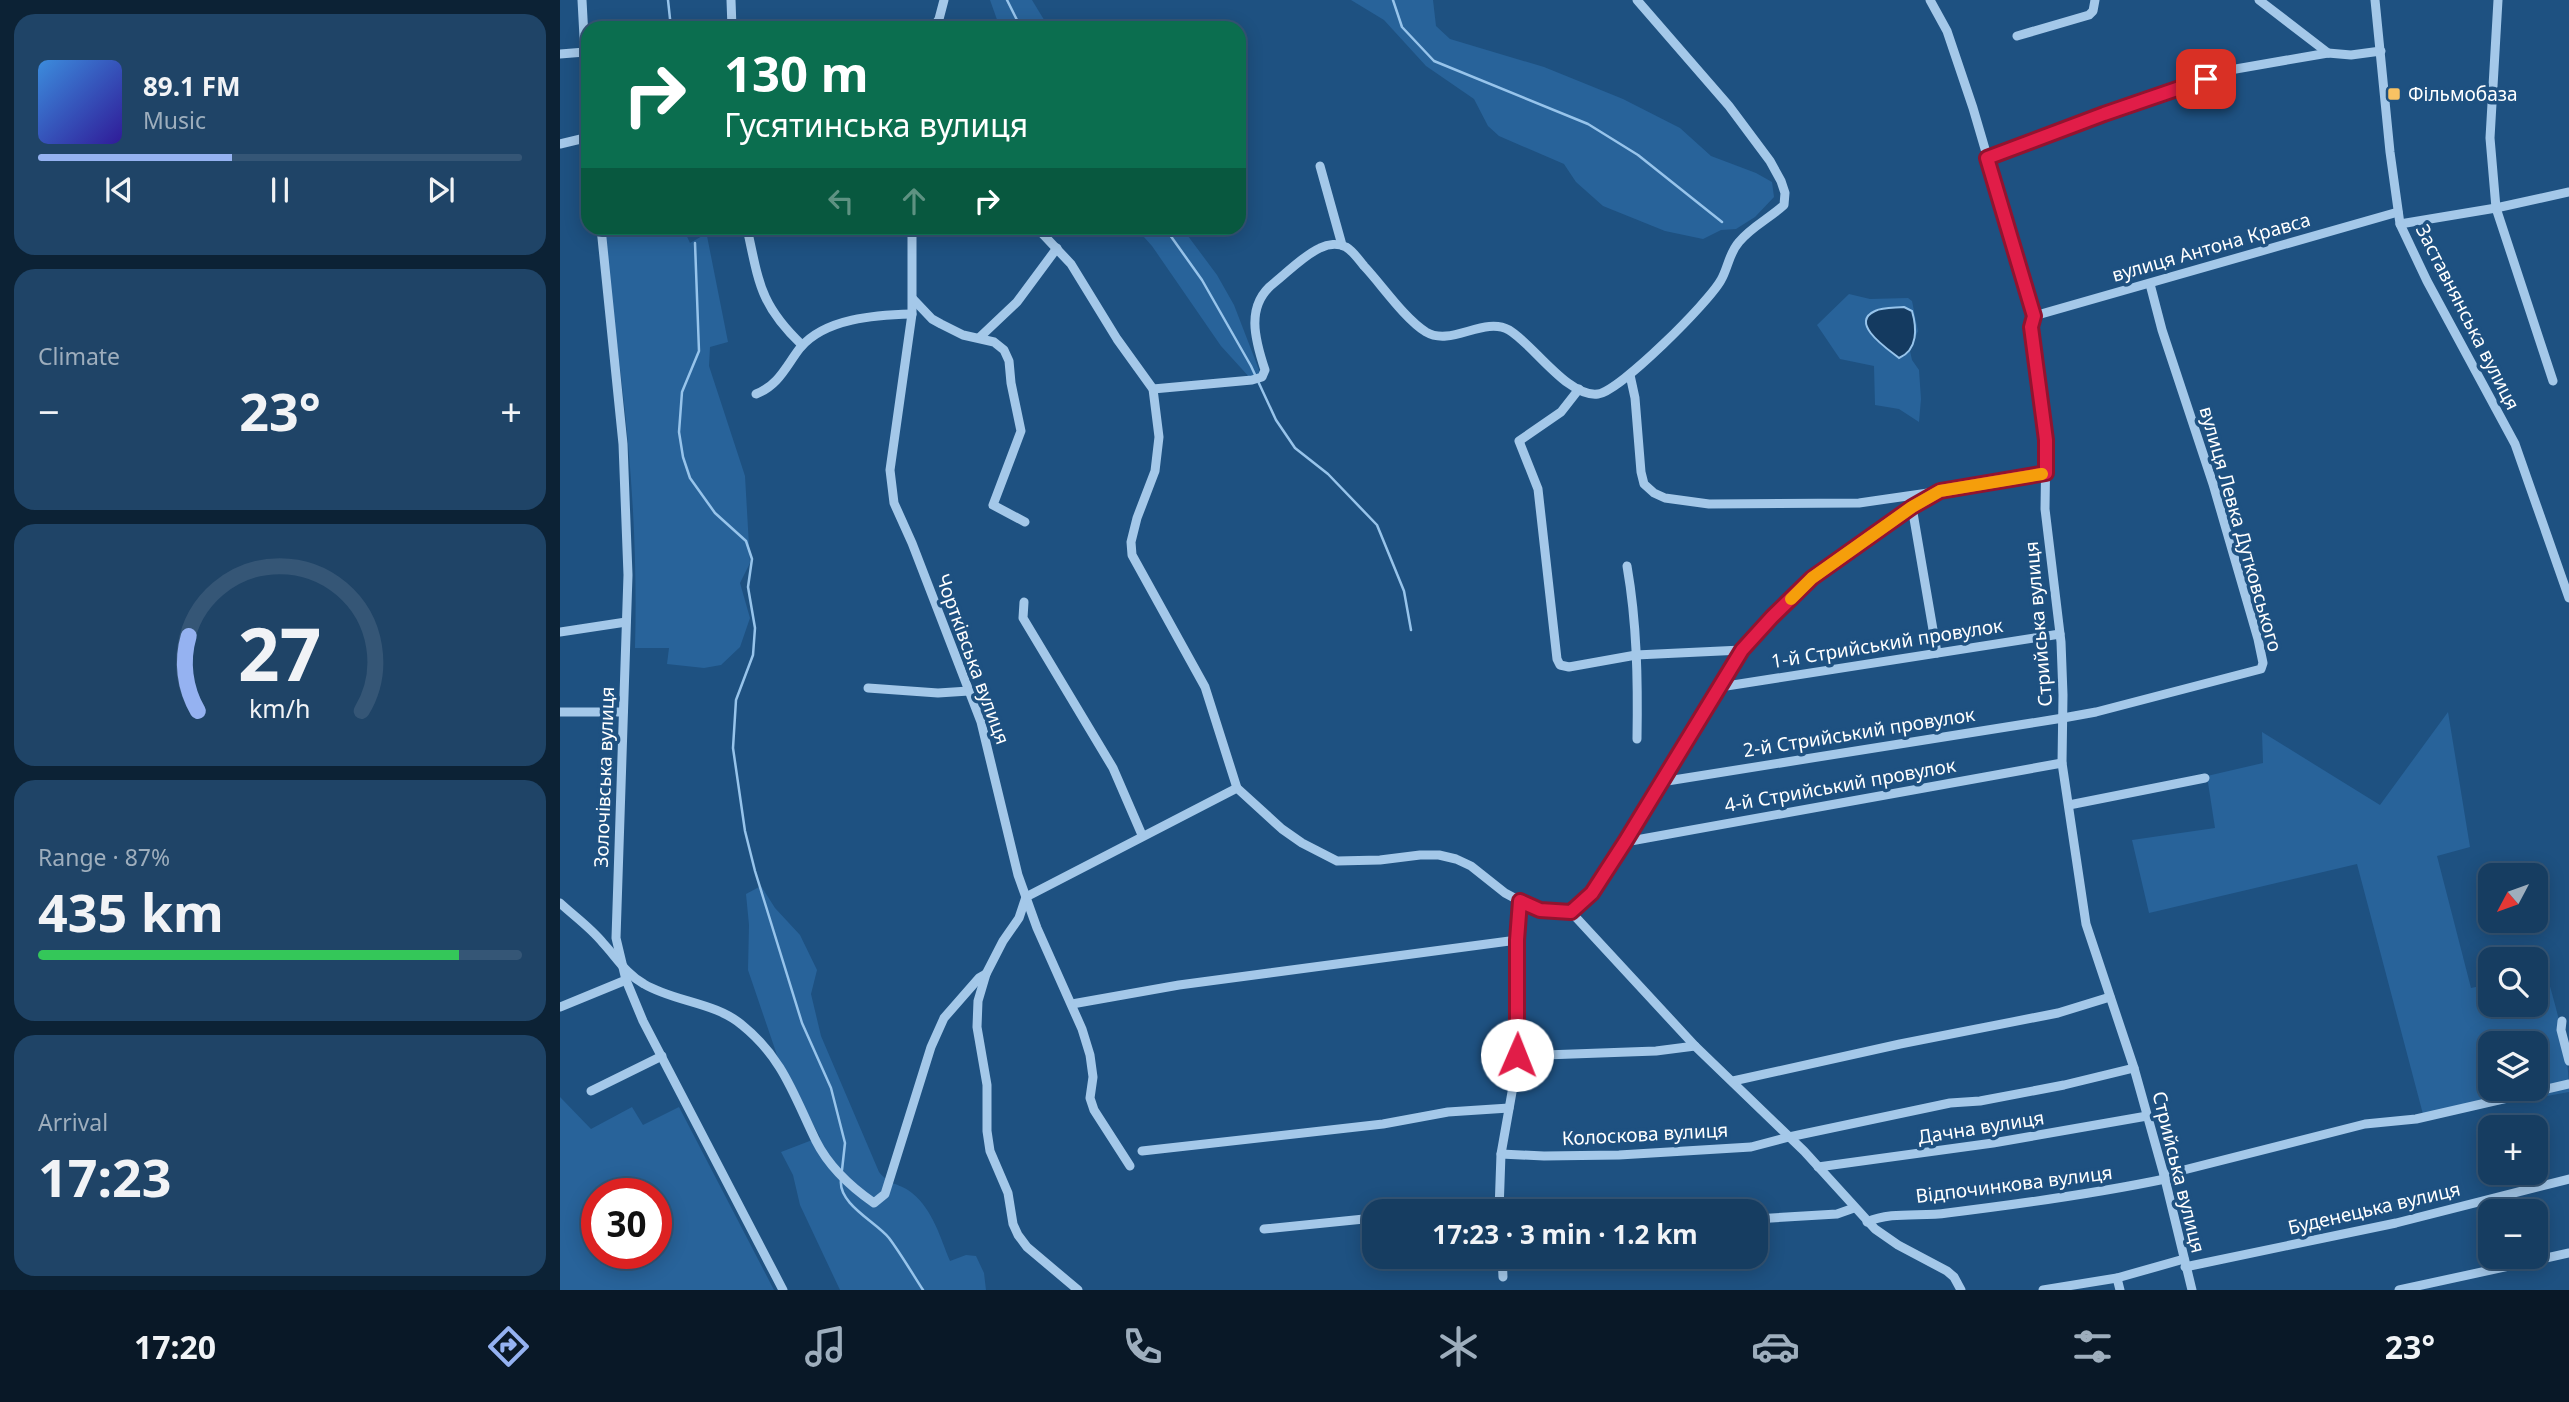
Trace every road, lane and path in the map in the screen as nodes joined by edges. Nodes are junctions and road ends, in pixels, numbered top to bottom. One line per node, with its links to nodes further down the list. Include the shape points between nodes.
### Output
1 (582, 0): 10 (street)
2 (731, 0): 11 (street)
3 (944, 0): 12 (street)
4 (1637, 0): 38 (street, via 1729,106 1770,161 1785,193 1784,205 1741,239 1714,289 1695,312)
5 (1930, 0): 20 (street, Стрийська вулиця, via 1947,31)
6 (2095, 0): 13 (street, via 2089,15)
7 (2259, 0): 16 (street)
8 (2375, 0): 14 (street, Заставнянська вулиця)
9 (2498, 0): 23 (street, via 2490,138)
10 (583, 21)
11 (732, 21)
12 (938, 21)
13 (2017, 36)
14 (2381, 51): 16 (street); 24 (street, Заставнянська вулиця)
15 (581, 52): 17 (street)
16 (2328, 53): 20 (street, via 2230,70)
17 (560, 54)
18 (581, 139): 19 (street)
19 (560, 144)
20 (1987, 158): 35 (street, Стрийська вулиця)
21 (1320, 166): 30 (street)
22 (2569, 192): 23 (street)
23 (2496, 208): 25 (street); 39 (street)
24 (2398, 212): 25 (street, Заставнянська вулиця); 32 (street, вулиця Антона Кравса)
25 (2400, 224): 48 (street, Заставнянська вулиця, via 2515,444)
26 (602, 235): 51 (street, Золочівська вулиця, via 623,444)
27 (749, 235): 37 (street, via 762,293 773,314)
28 (912, 235): 33 (street, Чортківська вулиця)
29 (1044, 235): 31 (street)
30 (1342, 245): 40 (street, via 1319,248 1265,289 1254,316 1265,370 1257,379); 41 (street, via 1426,331 1442,335 1505,328)
31 (1057, 248): 36 (street, via 1017,302); 40 (street)
32 (2150, 284): 35 (street, вулиця Антона Кравса); 62 (street, вулиця Левка Дутковського, via 2263,663 2256,671)
33 (913, 299): 34 (street, Чортківська вулиця); 36 (street, via 942,324 963,335)
34 (912, 314): 37 (street, via 848,320); 59 (street, Чортківська вулиця, via 891,487)
35 (2034, 316): 43 (street, Стрийська вулиця, via 2031,327)
36 (980, 337): 46 (street, via 1004,350 1009,361 1021,431 993,505)
37 (802, 345): 42 (street, via 776,383)
38 (1630, 375): 41 (street, via 1598,394); 44 (street, via 1644,484 1665,498 1709,504 1804,505 1859,503)
39 (2553, 381)
40 (1153, 389): 67 (street, via 1159,437 1155,471 1137,518 1132,555 1205,687)
41 (1579, 390): 56 (street, via 1561,412 1520,441 1538,489 1557,659 1569,667)
42 (756, 394)
43 (2046, 473): 44 (street); 53 (street, Стрийська вулиця, via 2045,509)
44 (1940, 491): 45 (street)
45 (1912, 507): 54 (street, via 1812,578); 55 (street)
46 (1025, 522)
47 (1628, 566): 56 (street)
48 (2564, 567): 49 (street, Заставнянська вулиця)
49 (2569, 598)
50 (1024, 601): 69 (street, via 1023,618 1113,768)
51 (626, 622): 52 (street); 61 (street, Золочівська вулиця)
52 (560, 632)
53 (2060, 634): 55 (street, 1-й Стрийський провулок); 62 (street, Стрийська вулиця)
54 (1742, 650): 56 (street); 57 (street)
55 (1937, 653): 57 (street, 1-й Стрийський провулок)
56 (1636, 655): 63 (street)
57 (1720, 687): 66 (street)
58 (868, 688): 59 (street)
59 (969, 691): 71 (street, Чортківська вулиця)
60 (560, 712): 61 (street)
61 (623, 712): 76 (street, Золочівська вулиця, via 615,938)
62 (2063, 718): 64 (street, Стрийська вулиця); 66 (street, 2-й Стрийський провулок)
63 (1637, 739)
64 (2062, 764): 68 (street, Стрийська вулиця); 70 (street, 4-й Стрийський провулок)
65 (2205, 778): 68 (street)
66 (1661, 782): 70 (street)
67 (1237, 788): 69 (street); 72 (street, via 1282,829 1337,861 1439,855 1471,866)
68 (2069, 805): 79 (street, Стрийська вулиця, via 2086,924)
69 (1142, 835): 71 (street)
70 (1625, 842): 74 (street, via 1592,893)
71 (1026, 897): 77 (street); 80 (street, Чортківська вулиця)
72 (1520, 901): 74 (street, via 1540,910); 75 (street)
73 (560, 903): 76 (street, via 602,941)
74 (1571, 912): 83 (street)
75 (1517, 940): 80 (street, via 1178,985); 84 (street)
76 (622, 968): 77 (street, via 647,986 741,1024 780,1066 836,1170 873,1203 885,1194 944,1018); 78 (street, Золочівська вулиця)
77 (986, 974): 113 (street, via 977,1027 987,1085 989,1151 1009,1193 1018,1234)
78 (626, 980): 81 (street); 85 (street, Золочівська вулиця)
79 (2110, 997): 87 (street, Стрийська вулиця); 88 (street, via 2058,1013)
80 (1072, 1004): 96 (street, Чортківська вулиця, via 1090,1055 1094,1110)
81 (560, 1007)
82 (2562, 1021): 86 (street)
83 (1695, 1046): 84 (street); 88 (street)
84 (1517, 1055): 91 (street)
85 (662, 1056): 90 (street); 112 (street, Золочівська вулиця)
86 (2569, 1061)
87 (2134, 1068): 92 (street, Стрийська вулиця); 93 (street, Колоскова вулиця, via 2064,1086 1950,1103)
88 (1733, 1081): 93 (street)
89 (2569, 1084): 98 (street, Відпочинкова вулиця, via 2416,1119 2365,1124)
90 (590, 1091)
91 (1509, 1108): 94 (street); 95 (street)
92 (2147, 1116): 97 (street, Дачна вулиця); 98 (street, Стрийська вулиця)
93 (1789, 1137): 95 (street, Колоскова вулиця, via 1751,1147 1689,1151); 97 (street)
94 (1142, 1151)
95 (1501, 1154): 100 (street)
96 (1130, 1166)
97 (1818, 1167): 101 (street)
98 (2164, 1177): 104 (street, Відпочинкова вулиця, via 2026,1203); 107 (street, Стрийська вулиця)
99 (2569, 1178): 107 (street, Буденецька вулиця, via 2396,1223)
100 (1498, 1199)
101 (1854, 1208): 102 (street, via 1837,1214); 104 (street)
102 (1768, 1218)
103 (1362, 1219): 105 (street)
104 (1867, 1222): 111 (street, via 1947,1271)
105 (1264, 1230)
106 (2569, 1253): 117 (street)
107 (2184, 1263): 110 (street, Буденецька вулиця); 116 (street, Стрийська вулиця)
108 (1503, 1269): 109 (street)
109 (1503, 1277)
110 (2117, 1278): 114 (street, Буденецька вулиця); 115 (street)
111 (1960, 1289)
112 (783, 1290)
113 (1078, 1290)
114 (2043, 1290)
115 (2120, 1290)
116 (2192, 1290)
117 (2399, 1290)

